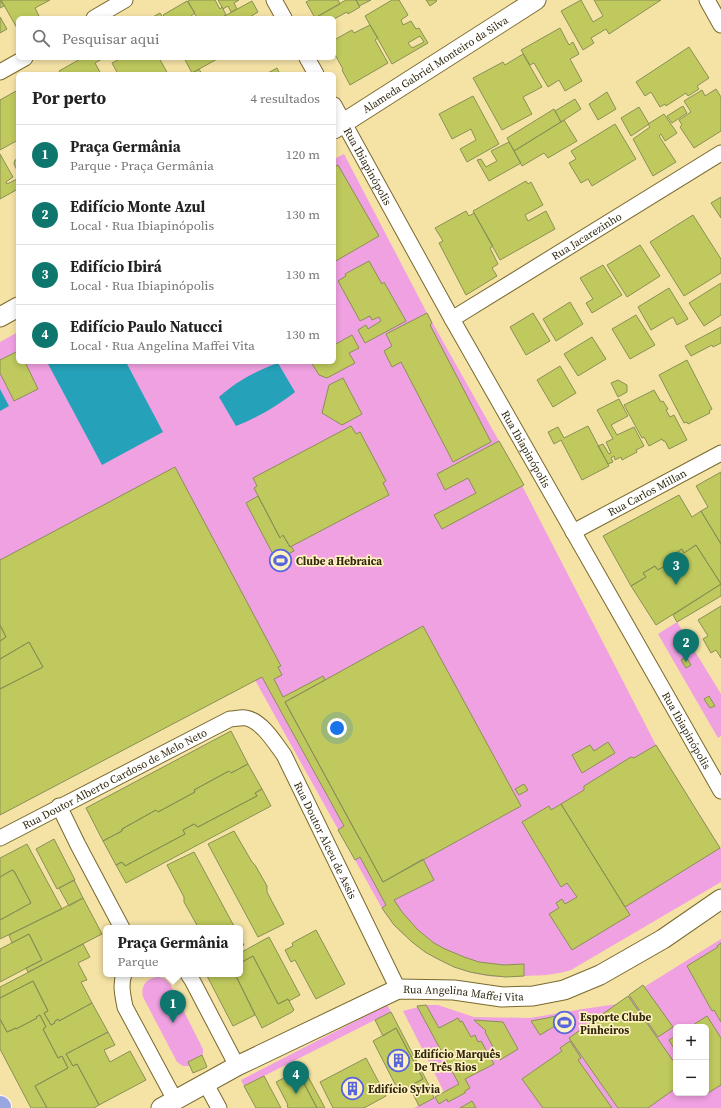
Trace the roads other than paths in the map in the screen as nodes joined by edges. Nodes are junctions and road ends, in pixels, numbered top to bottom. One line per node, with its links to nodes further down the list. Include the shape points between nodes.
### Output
1 (125, 0): 5 (street)
2 (274, 0): 6 (street)
3 (536, 0): 13 (street, Alameda Gabriel Monteiro da Silva)
4 (707, 0): 7 (street)
5 (97, 16)
6 (283, 16)
7 (721, 25)
8 (21, 60): 10 (street)
9 (308, 60): 11 (street)
10 (0, 72)
11 (315, 72)
12 (336, 113): 13 (street, Rua Ibiapinópolis)
13 (339, 126): 17 (street, Rua Ibiapinópolis)
14 (721, 153): 17 (street, Rua Jacarezinho)
15 (16, 308): 16 (street)
16 (0, 317)
17 (452, 319): 19 (street, Rua Ibiapinópolis)
18 (721, 452): 19 (street, Rua Carlos Millan)
19 (573, 532): 21 (street, Rua Ibiapinópolis)
20 (230, 719): 22 (street, Rua Doutor Alberto Cardoso de Melo Neto); 28 (street, Rua Doutor Alceu de Assis, via 254,720 267,732 284,755)
21 (721, 791)
22 (59, 806): 23 (street, Rua Doutor Alberto Cardoso de Melo Neto); 25 (street)
23 (0, 838)
24 (721, 899): 28 (street, Rua Angelina Maffei Vita, via 663,939 606,972 564,990 533,996 502,997 454,990)
25 (120, 925)
26 (122, 977): 31 (street, via 125,1007)
27 (190, 977): 29 (street)
28 (398, 989): 29 (street, Rua Angelina Maffei Vita)
29 (237, 1066): 30 (street, Rua Angelina Maffei Vita)
30 (206, 1084): 31 (street, Rua Angelina Maffei Vita); 32 (street)
31 (168, 1104)
32 (218, 1108)

